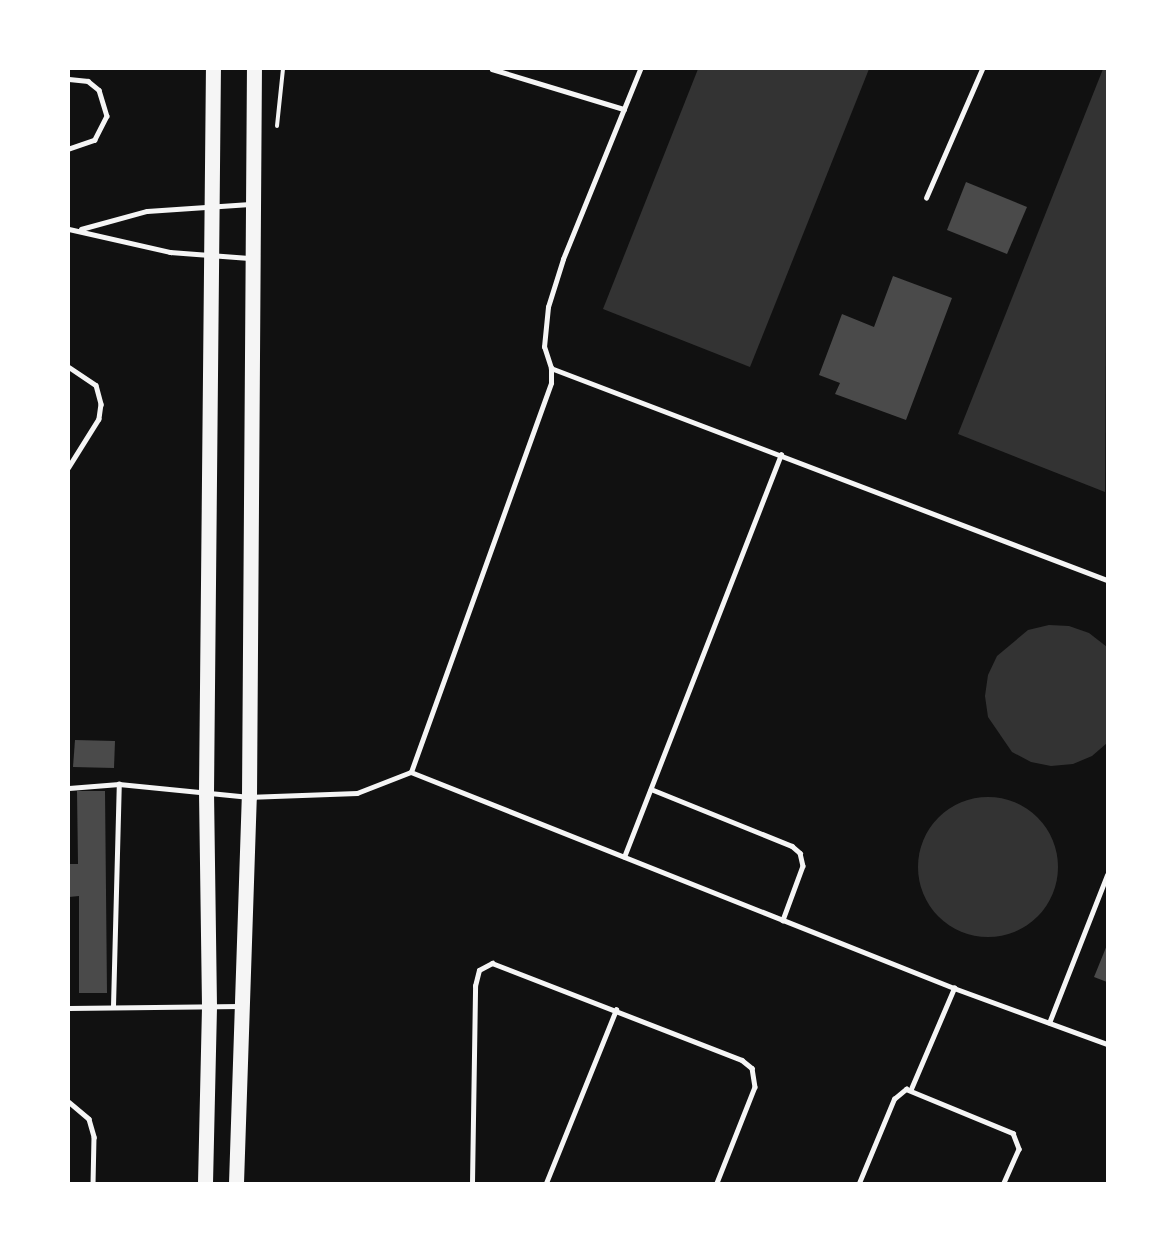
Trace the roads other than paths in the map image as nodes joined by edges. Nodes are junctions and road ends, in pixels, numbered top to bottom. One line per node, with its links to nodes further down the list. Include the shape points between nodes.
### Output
1 (213, 69): 11 (main road)
2 (254, 69): 10 (main road)
3 (492, 69): 7 (lane)
4 (640, 69): 7 (lane)
5 (982, 69): 9 (lane)
6 (69, 79): 8 (lane, via 88,81 99,90 107,116 95,140)
7 (624, 109): 17 (lane, via 548,307 544,347)
8 (69, 149)
9 (926, 198)
10 (253, 204): 11 (lane); 15 (main road)
11 (211, 206): 13 (lane, via 147,212); 14 (main road)
12 (69, 230): 13 (lane)
13 (78, 230): 14 (lane)
14 (210, 258): 15 (lane); 25 (main road)
15 (252, 259): 26 (main road)
16 (69, 367): 19 (lane, via 96,385 100,393 99,419)
17 (551, 368): 18 (lane); 21 (lane, via 551,383)
18 (781, 455): 20 (lane); 24 (lane)
19 (69, 468)
20 (1107, 580)
21 (411, 772): 26 (lane, via 357,793); 27 (lane)
22 (119, 784): 23 (lane); 25 (lane); 31 (lane)
23 (69, 788)
24 (651, 789): 27 (lane); 29 (lane, via 792,846 800,853 803,866)
25 (206, 792): 26 (lane); 32 (main road)
26 (249, 797): 33 (main road)
27 (624, 857): 29 (lane)
28 (1107, 875): 36 (lane)
29 (783, 920): 30 (lane)
30 (954, 988): 36 (lane); 38 (lane)
31 (113, 1006): 32 (lane); 34 (lane)
32 (209, 1006): 33 (lane); 41 (main road)
33 (242, 1006): 42 (main road)
34 (69, 1008)
35 (616, 1010): 43 (lane, via 503,966 492,963 479,970 475,986); 44 (lane); 45 (lane, via 742,1060 752,1068 755,1087)
36 (1049, 1023): 37 (lane)
37 (1107, 1044)
38 (911, 1089): 46 (lane, via 901,1090 894,1099); 47 (lane, via 1013,1133 1019,1149)
39 (69, 1102): 40 (lane, via 89,1119 94,1137)
40 (93, 1183)
41 (205, 1183)
42 (236, 1183)
43 (472, 1183)
44 (546, 1183)
45 (717, 1183)
46 (859, 1183)
47 (1004, 1183)

